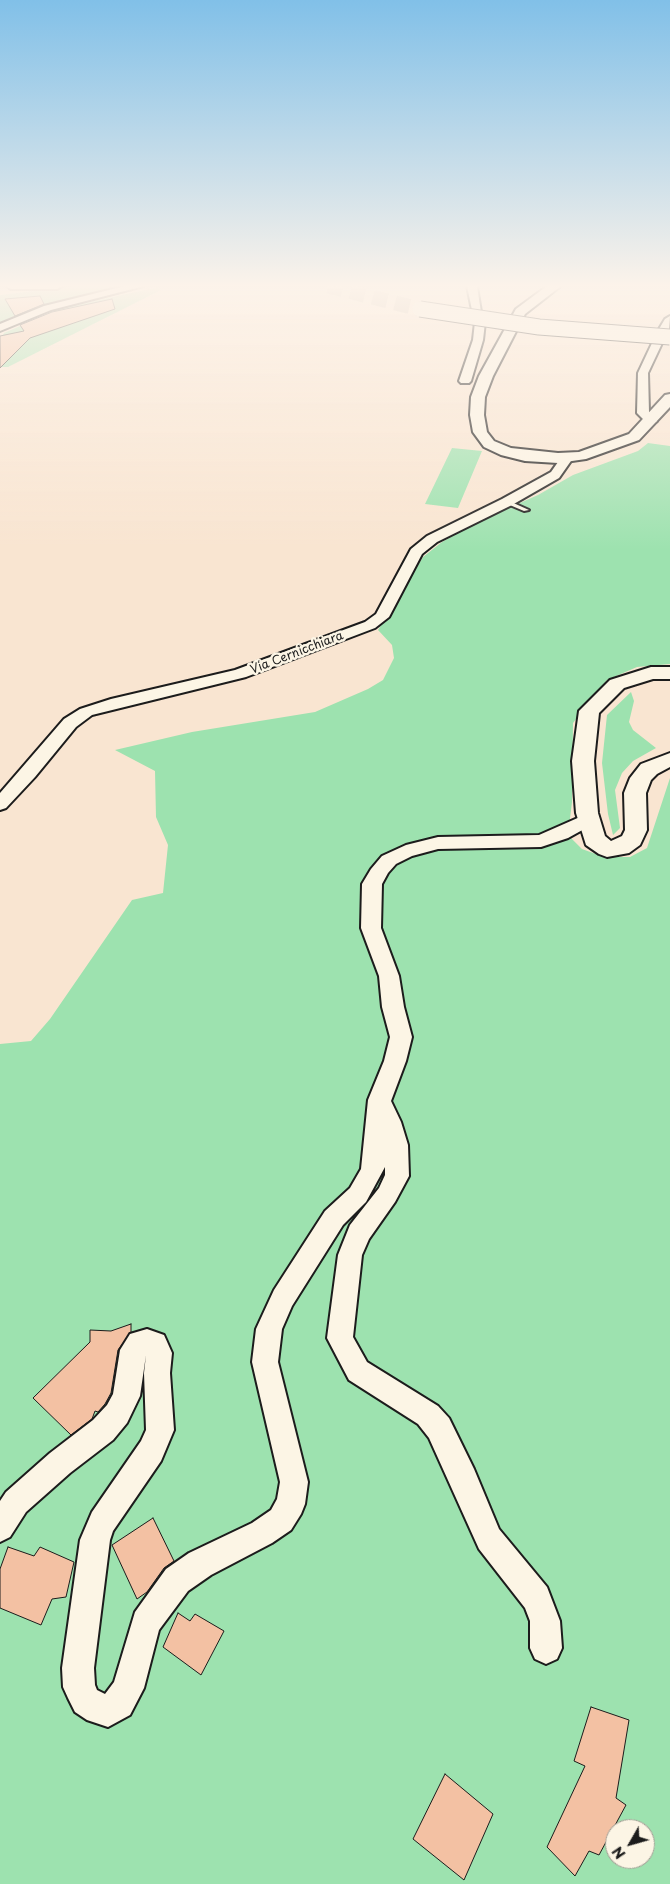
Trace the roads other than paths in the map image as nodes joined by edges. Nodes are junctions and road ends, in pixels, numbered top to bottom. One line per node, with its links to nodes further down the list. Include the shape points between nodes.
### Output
1 (467, 374): 4 (street)
2 (487, 374): 7 (street, via 478,397 477,415 484,439 496,448 524,456)
3 (643, 374): 6 (street, via 643,413)
4 (465, 381)
5 (670, 398): 6 (street)
6 (651, 421): 7 (street, via 630,440 587,455)
7 (567, 458): 8 (street, Via Cernicchiara, via 555,475)
8 (507, 502): 9 (lane); 12 (street, Via Cernicchiara, via 432,539 416,552 382,617 370,625 240,674 86,712 70,723)
9 (526, 510)
10 (670, 673): 13 (street, via 651,673 617,684 589,711 583,761)
11 (670, 759): 13 (street, via 649,769 640,778 635,793 636,830 632,840 621,848 607,849 594,840)
12 (0, 804)
13 (589, 819): 14 (street, via 562,834 540,841 516,844 438,843 406,852 389,860 380,869 372,884 371,928 389,976 401,1037)
14 (380, 1100): 15 (street, via 373,1170 358,1194 334,1218 283,1298 269,1329 266,1362 294,1482 291,1504 281,1520 262,1533 200,1564 177,1580 146,1623 131,1680 119,1704 108,1710 98,1709 86,1701 79,1687 78,1668 95,1540 102,1522 151,1451 160,1430 159,1353 155,1344 139,1343 133,1350 128,1365 126,1396 117,1414 103,1430 16,1502); 16 (street, via 396,1145 397,1176 359,1233 350,1255 340,1338 358,1371 421,1410 439,1428 489,1538 536,1598 545,1621)
15 (0, 1527)
16 (546, 1648)

